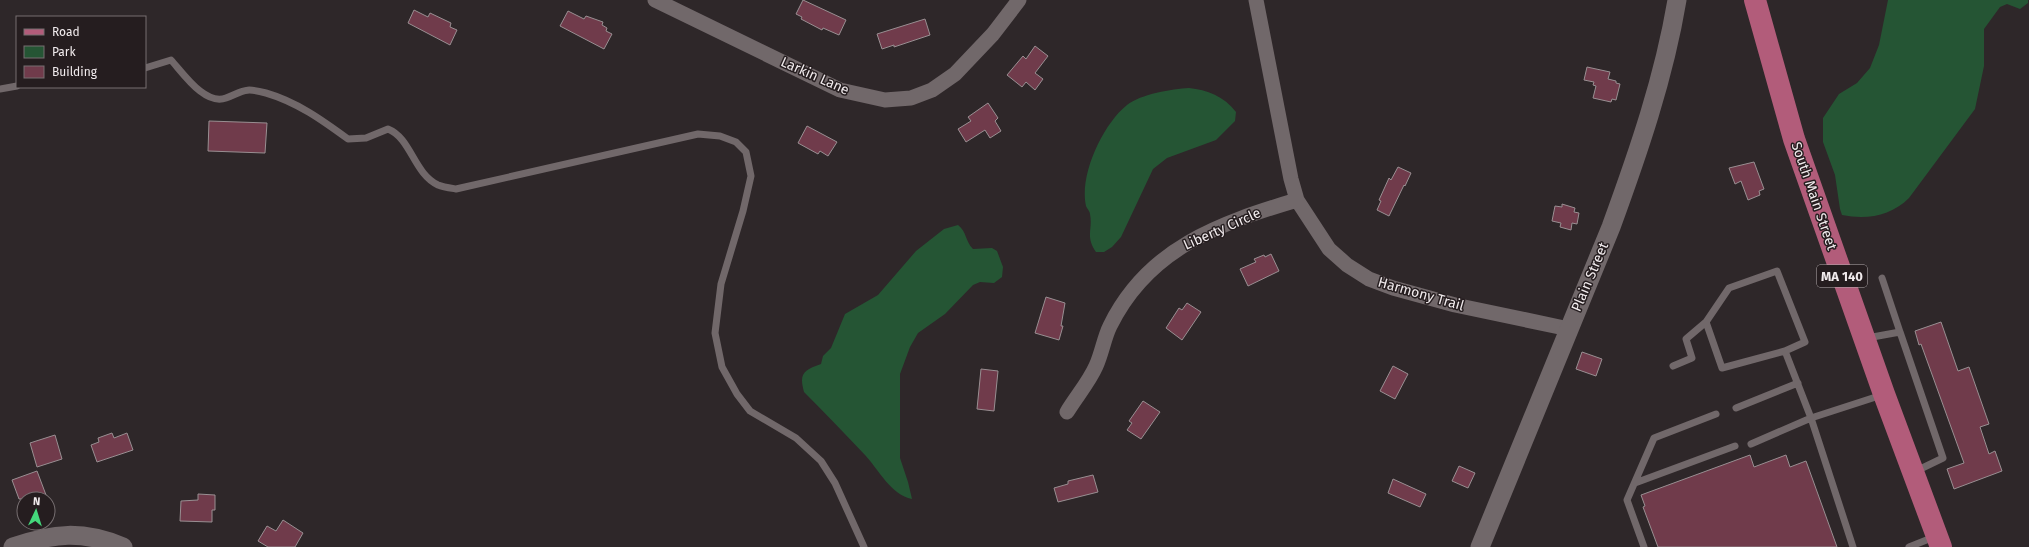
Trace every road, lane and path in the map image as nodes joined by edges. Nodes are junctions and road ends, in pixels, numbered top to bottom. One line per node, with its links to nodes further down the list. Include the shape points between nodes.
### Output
1 (655, 0): 2 (street, Larkin Lane, via 840,90 885,100 911,98 932,90 955,74 994,34)
2 (1019, 0)
3 (1256, 0): 9 (street, Harmony Trail, via 1283,143)
4 (1677, 0): 12 (street, Plain Street, via 1667,55 1628,181)
5 (1755, 0): 14 (main road, South Main Street / MA 140, via 1794,138)
6 (146, 68): 30 (lane, via 171,60 204,95 224,99 245,89 266,93 303,107 348,139 366,138 388,129 407,146 417,166 437,184 456,189 698,134 720,136 736,142 746,152 751,176 721,284 715,333 722,367 750,411 796,438 820,461 835,483)
7 (16, 86): 8 (lane)
8 (0, 89)
9 (1297, 200): 12 (street, Harmony Trail, via 1329,249 1369,279 1455,305); 20 (street, Liberty Circle, via 1244,216 1191,240 1161,260 1130,293 1110,326 1096,366)
10 (1882, 278): 13 (lane)
11 (1706, 322): 15 (lane, via 1722,368); 15 (lane, via 1729,288 1777,271 1805,342); 16 (lane, via 1686,339 1692,358)
12 (1569, 329): 31 (street, Plain Street)
13 (1900, 332): 14 (lane); 25 (lane, via 1943,458)
14 (1864, 339): 18 (main road, South Main Street / MA 140)
15 (1785, 351): 17 (lane)
16 (1673, 366)
17 (1798, 383): 19 (lane); 22 (lane)
18 (1884, 394): 22 (lane); 25 (main road, South Main Street / MA 140)
19 (1736, 408)
20 (1067, 412)
21 (1716, 414): 26 (lane, via 1654,438)
22 (1811, 418): 23 (lane); 33 (lane)
23 (1751, 444)
24 (1734, 446): 26 (lane)
25 (1913, 472): 27 (main road, South Main Street / MA 140)
26 (1635, 483): 32 (lane, via 1627,500)
27 (1939, 542): 34 (lane)
28 (13, 547): 29 (street, via 40,538 67,534 100,538)
29 (123, 547)
30 (864, 547)
31 (1480, 547)
32 (1644, 547)
33 (1854, 547)
34 (1909, 547)

